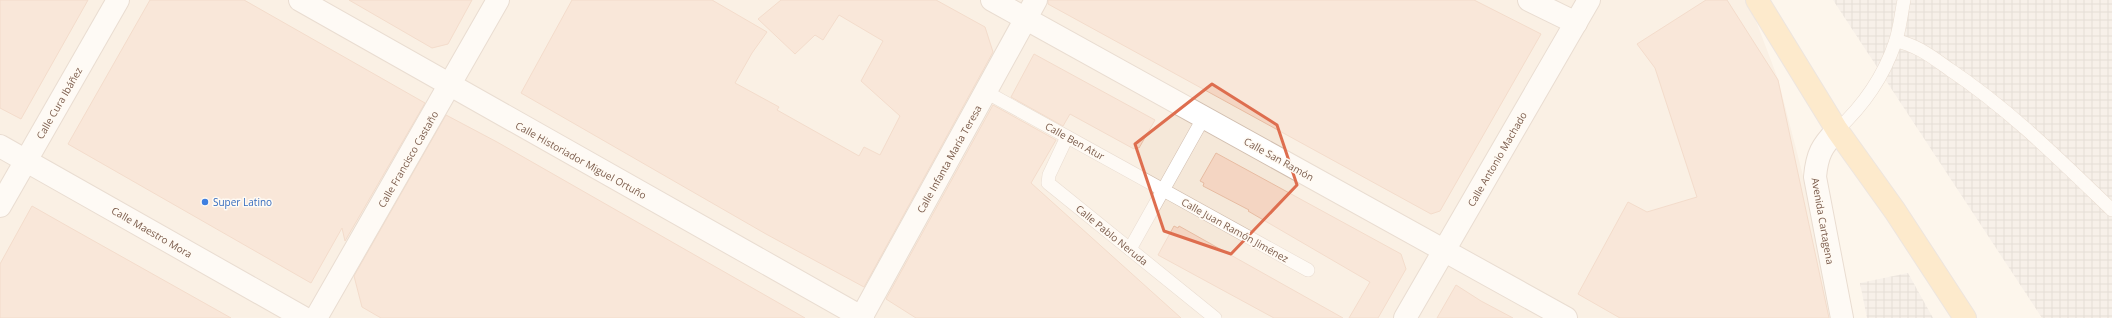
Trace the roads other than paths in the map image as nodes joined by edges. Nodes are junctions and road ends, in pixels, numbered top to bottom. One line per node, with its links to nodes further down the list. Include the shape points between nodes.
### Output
1 (118, 0): 18 (street, Calle Cura Ibáñez)
2 (300, 0): 12 (street, Calle Historiador Miguel Ortuño)
3 (498, 0): 12 (street, Calle Francisco Castaño)
4 (992, 0): 9 (street, Calle San Ramón)
5 (1529, 0): 10 (street)
6 (1589, 0): 10 (street, Calle Antonio Machado)
7 (1757, 0): 15 (main road)
8 (1904, 0): 11 (lane)
9 (1031, 9): 13 (street, Calle Infanta María Teresa); 14 (street, Calle San Ramón)
10 (1576, 23): 23 (street, Calle Antonio Machado)
11 (1896, 41): 15 (lane, via 1874,86 1850,118); 21 (lane, via 1910,44 1981,90)
12 (450, 86): 26 (street, Calle Francisco Castaño); 27 (street, Calle Historiador Miguel Ortuño)
13 (986, 92): 16 (lane, Calle Ben Atur); 27 (street, Calle Infanta María Teresa)
14 (1204, 118): 19 (lane); 23 (street, Calle San Ramón)
15 (1837, 130): 31 (street, Avenida Cartagena, via 1824,144 1817,157 1814,177); 32 (main road, via 1895,210)
16 (1067, 137): 19 (lane, Calle Ben Atur); 22 (lane, Calle Pablo Neruda, via 1049,175 1048,183)
17 (0, 146): 18 (street, Calle Maestro Mora)
18 (25, 161): 20 (street, Calle Cura Ibáñez); 25 (street, Calle Maestro Mora)
19 (1163, 191): 22 (lane); 24 (lane, Calle Juan Ramón Jiménez)
20 (0, 206)
21 (2112, 210)
22 (1130, 249): 28 (lane, Calle Pablo Neruda)
23 (1444, 251): 29 (street, Calle Antonio Machado); 30 (street, Calle San Ramón)
24 (1308, 270)
25 (304, 318)
26 (316, 318)
27 (862, 318)
28 (1215, 318)
29 (1405, 318)
30 (1566, 318)
31 (1842, 318)
32 (1966, 318)

